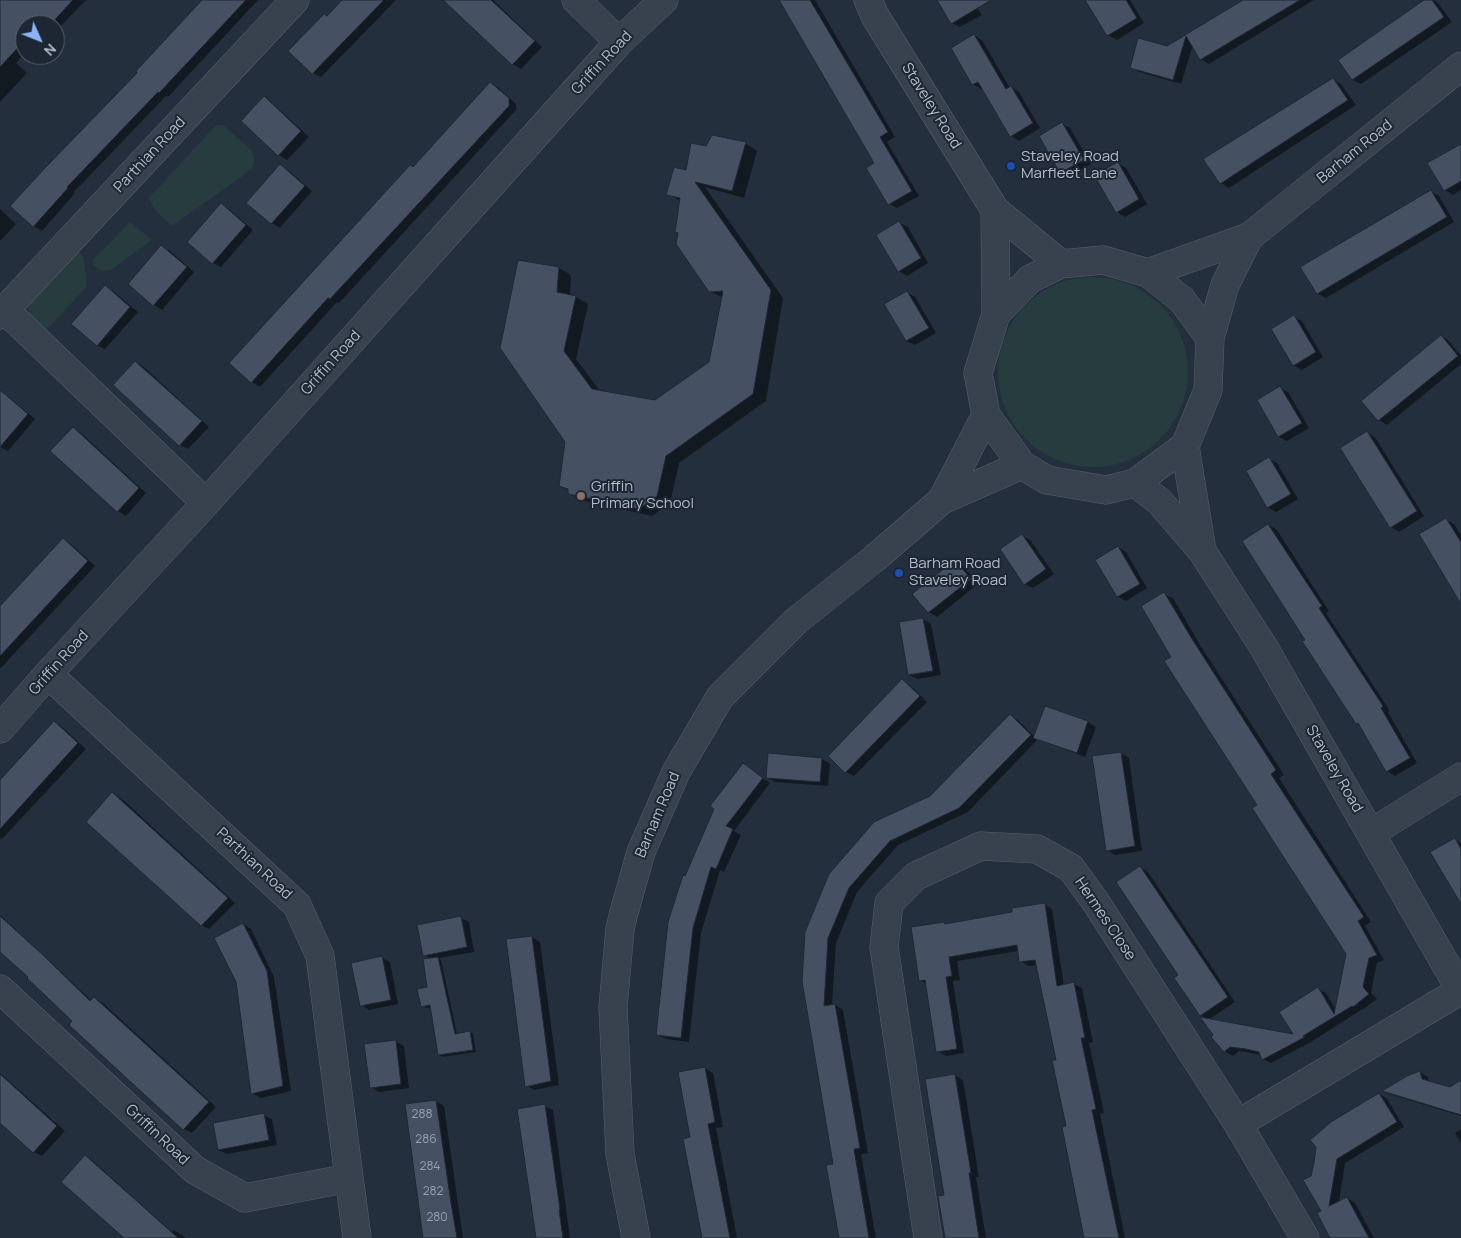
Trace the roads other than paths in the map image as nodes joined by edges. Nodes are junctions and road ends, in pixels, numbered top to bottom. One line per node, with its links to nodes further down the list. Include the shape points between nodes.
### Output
1 (295, 0): 11 (street, Parthian Road)
2 (576, 0): 5 (street)
3 (664, 0): 5 (street, Griffin Road)
4 (868, 0): 7 (street, Staveley Road)
5 (619, 42): 19 (street, Griffin Road)
6 (1461, 66): 8 (street, Barham Road)
7 (995, 210): 9 (street, Staveley Road); 12 (street)
8 (1249, 237): 10 (street, Barham Road); 13 (street, Barham Road, via 1224,285)
9 (1060, 264): 10 (street, via 1103,260); 12 (street, via 1030,279)
10 (1148, 272): 13 (street, via 1182,300)
11 (2, 312): 19 (street, Parthian Road)
12 (996, 314): 14 (street, via 978,373)
13 (1210, 338): 15 (street, Barham Road, via 1208,390)
14 (986, 415): 16 (street); 18 (street, Barham Road)
15 (1185, 446): 17 (street); 20 (street, Staveley Road)
16 (1022, 465): 17 (street, via 1047,480 1106,490); 18 (street, Barham Road)
17 (1135, 483): 20 (street, Staveley Road, via 1159,500)
18 (942, 500): 30 (street, Barham Road, via 796,621 720,697 676,772 641,852 620,929 613,1007 620,1154)
19 (206, 503): 21 (street, Griffin Road)
20 (1202, 551): 24 (street, Staveley Road, via 1263,646)
21 (48, 674): 22 (street, Griffin Road); 28 (street, Parthian Road, via 297,905 320,956)
22 (0, 729)
23 (1461, 777): 24 (street)
24 (1372, 833): 26 (street, Staveley Road)
25 (0, 989): 28 (street, Griffin Road, via 194,1170 245,1198)
26 (1461, 990): 27 (street)
27 (1238, 1124): 31 (street, Hermes Close, via 1071,868 1037,849 981,846 916,876 889,903 884,947); 32 (street, Hermes Close)
28 (349, 1178): 29 (street, Parthian Road)
29 (357, 1238)
30 (636, 1238)
31 (928, 1238)
32 (1305, 1238)

